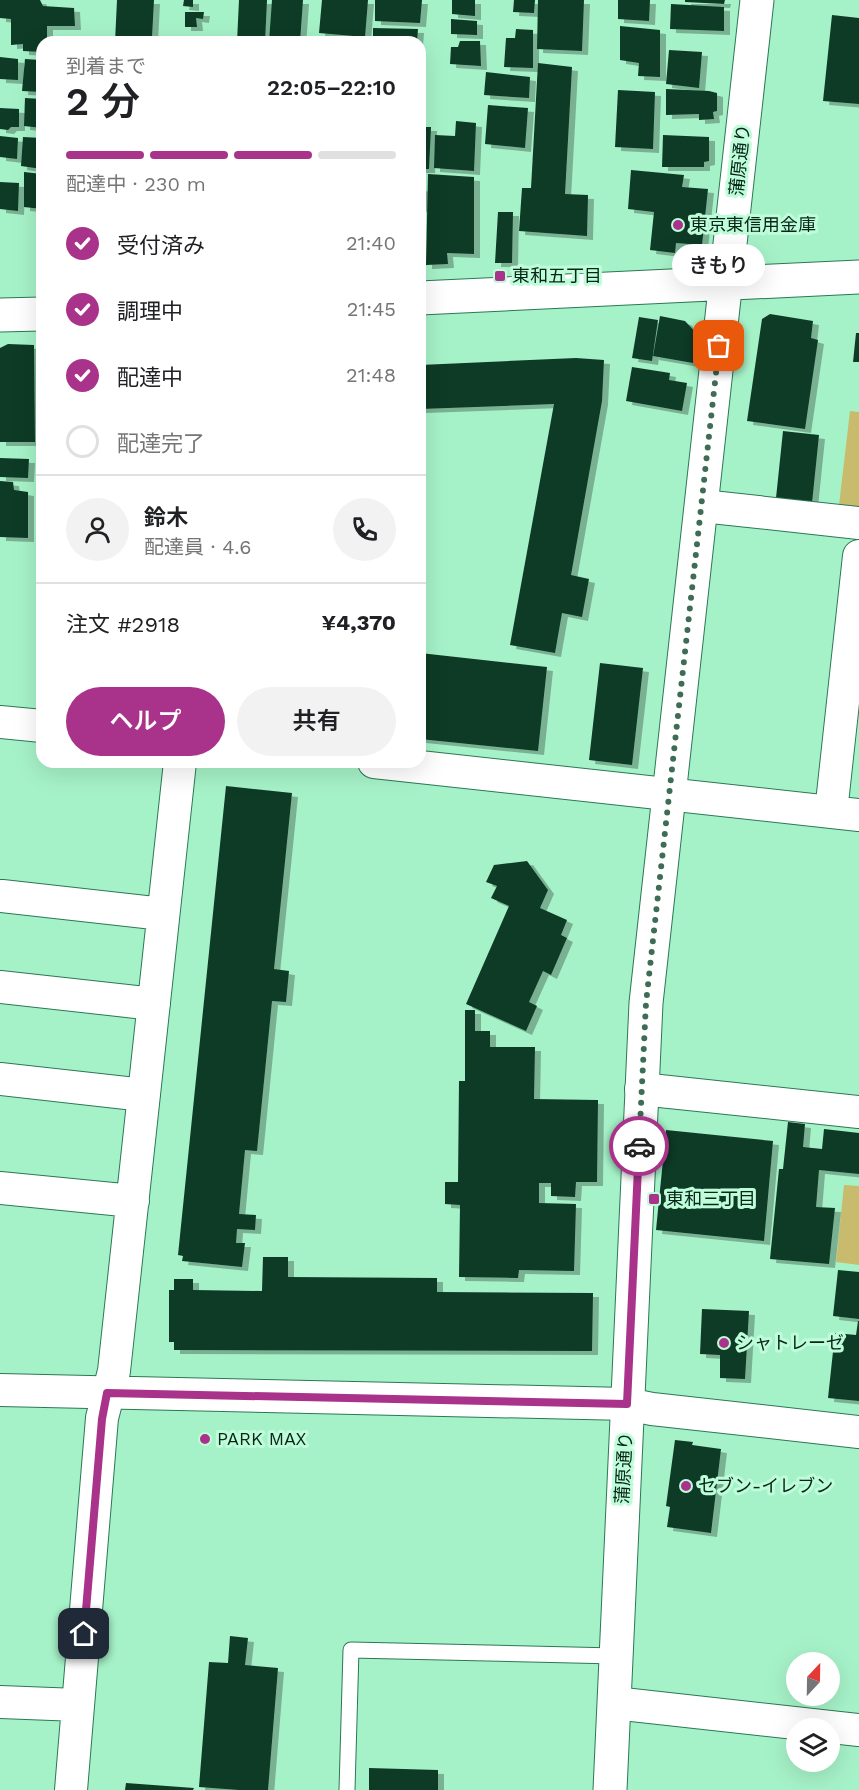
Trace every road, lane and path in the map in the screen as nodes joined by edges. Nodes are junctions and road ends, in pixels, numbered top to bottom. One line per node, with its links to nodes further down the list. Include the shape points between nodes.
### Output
1 (758, 0): 3 (street, 蒲原通り)
2 (859, 277): 3 (street)
3 (726, 283): 4 (street); 7 (street, 蒲原通り)
4 (426, 298)
5 (36, 314): 6 (street)
6 (0, 315)
7 (702, 507): 8 (street); 15 (street, 蒲原通り)
8 (859, 523)
9 (859, 556): 10 (street)
10 (852, 682): 16 (street)
11 (0, 722): 12 (street)
12 (36, 725)
13 (179, 768): 18 (street)
14 (426, 768): 15 (street)
15 (668, 794): 16 (street); 22 (street, 蒲原通り)
16 (845, 813)
17 (2, 896): 18 (street)
18 (164, 914): 20 (street)
19 (0, 987): 20 (street)
20 (154, 1004): 23 (street)
21 (0, 1079): 23 (street)
22 (641, 1089): 24 (street); 29 (street, 蒲原通り)
23 (144, 1095): 26 (street)
24 (859, 1112)
25 (0, 1188): 26 (street)
26 (133, 1201): 28 (street, via 114,1371)
27 (0, 1390): 28 (street)
28 (107, 1393): 29 (street); 34 (street)
29 (627, 1404): 30 (street); 31 (street, 蒲原通り)
30 (859, 1431)
31 (616, 1656): 33 (street, 蒲原通り); 37 (lane, via 351,1650)
32 (0, 1702): 34 (street)
33 (614, 1703): 35 (street); 38 (street, 蒲原通り)
34 (78, 1705): 36 (street)
35 (859, 1730)
36 (71, 1790)
37 (347, 1790)
38 (610, 1790)

